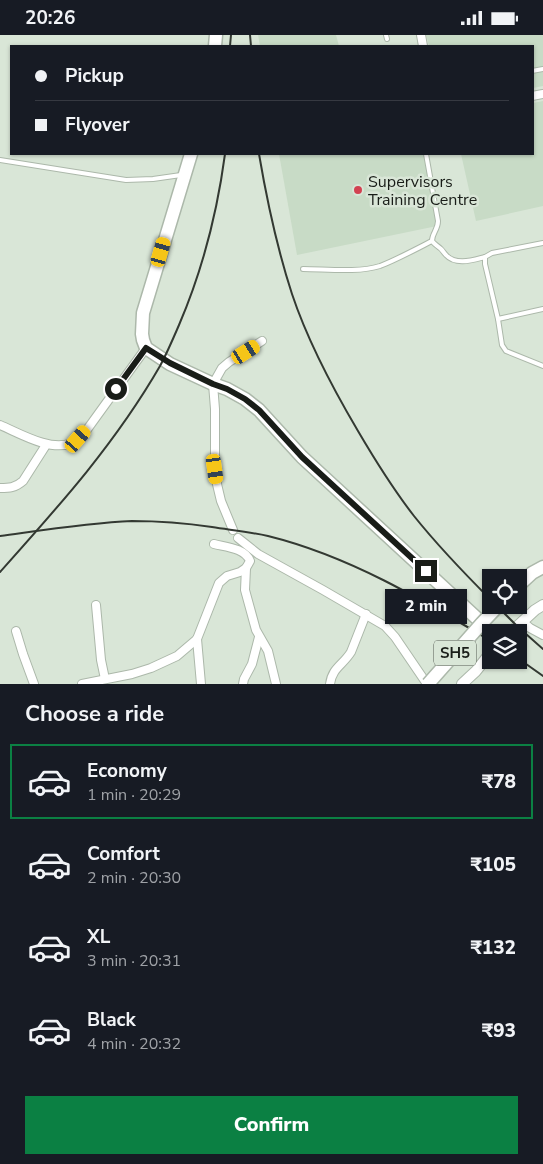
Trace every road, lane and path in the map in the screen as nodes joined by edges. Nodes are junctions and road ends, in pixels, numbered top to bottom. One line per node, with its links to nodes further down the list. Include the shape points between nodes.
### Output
1 (191, 155): 4 (main road)
2 (426, 155): 5 (lane, via 438,221)
3 (0, 160): 4 (lane, via 126,180)
4 (184, 174): 12 (main road, via 143,313 142,334)
5 (432, 241): 7 (lane, via 446,255 458,261); 8 (lane, via 367,269)
6 (543, 243): 7 (lane)
7 (485, 257): 10 (lane)
8 (303, 269)
9 (543, 309): 10 (lane)
10 (498, 319): 13 (lane, via 506,351)
11 (262, 341): 14 (street, via 222,368)
12 (146, 348): 14 (main road, SH5); 16 (street, via 78,439 64,445)
13 (543, 366)
14 (213, 384): 18 (street, via 216,480); 29 (main road, SH5, via 245,399 259,410 302,457)
15 (0, 425): 16 (street)
16 (46, 445): 17 (street, via 23,481 12,488)
17 (0, 489)
18 (233, 530)
19 (238, 538): 26 (street, via 258,554)
20 (214, 544): 22 (street, via 246,554 250,561)
21 (543, 567): 23 (main road)
22 (246, 568): 33 (street, via 245,590); 34 (street, via 219,583)
23 (527, 578)
24 (96, 605): 36 (street)
25 (543, 605): 28 (street)
26 (366, 614): 42 (street, via 351,652 335,670); 43 (street, via 395,637)
27 (490, 614): 29 (main road, bridge)
28 (522, 621): 30 (street); 32 (street)
29 (482, 623): 43 (main road, SH5, bridge)
30 (519, 624)
31 (16, 631): 37 (street)
32 (543, 635)
33 (259, 637): 40 (street); 41 (street, via 268,651)
34 (197, 639): 36 (street, via 177,655 151,668); 39 (street)
35 (482, 663): 44 (street)
36 (105, 679): 38 (street)
37 (34, 684)
38 (85, 684)
39 (201, 684)
40 (243, 684)
41 (276, 684)
42 (330, 684)
43 (428, 684)
44 (463, 684)

